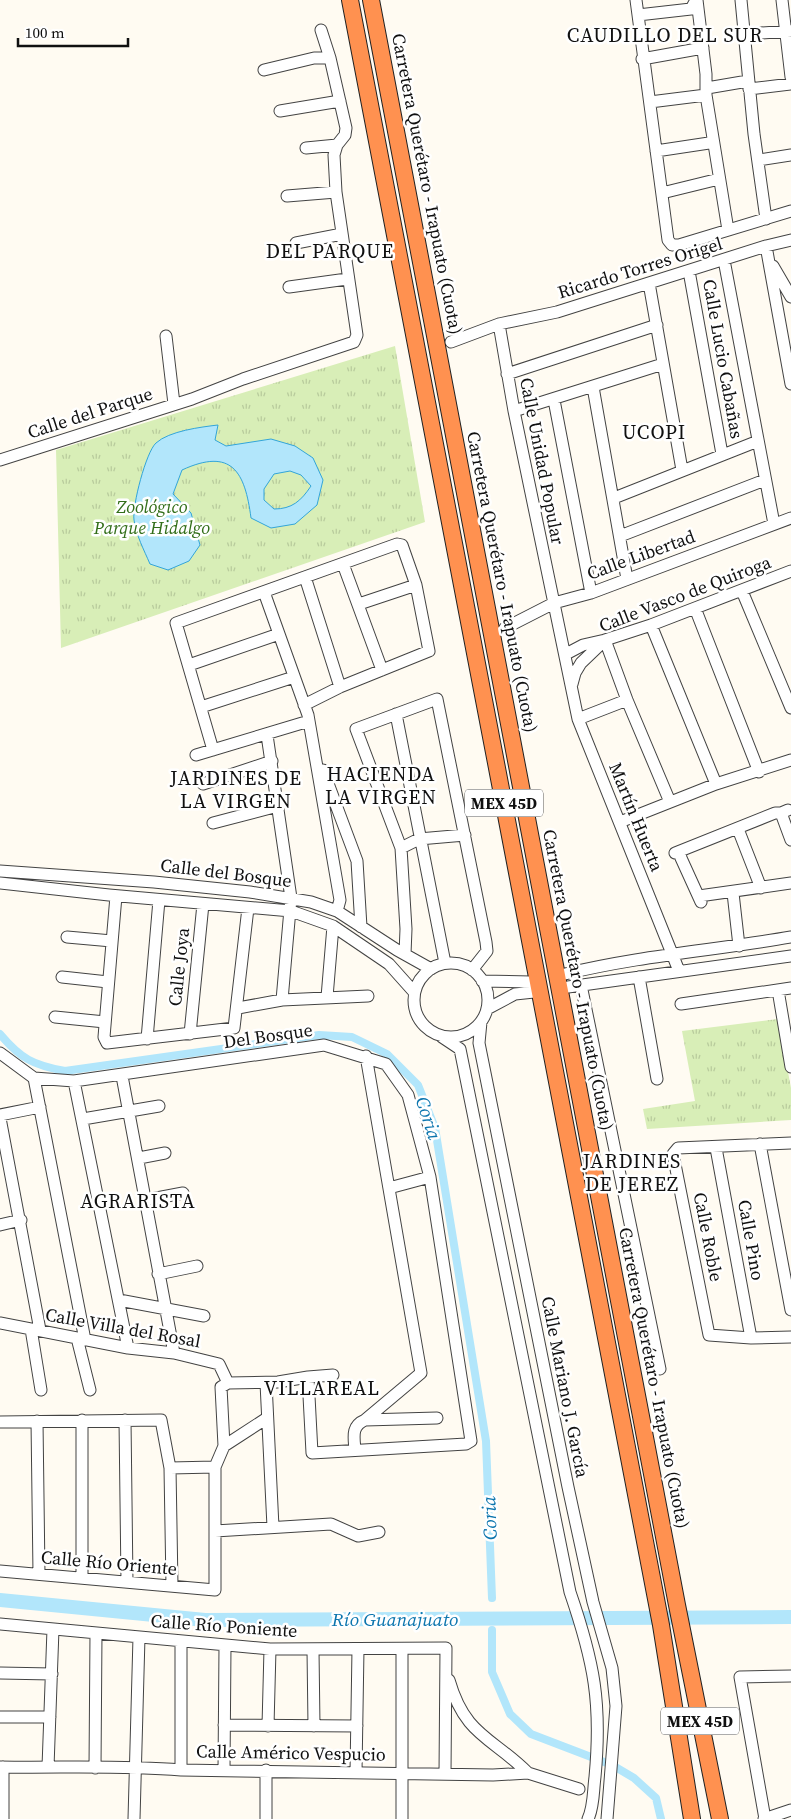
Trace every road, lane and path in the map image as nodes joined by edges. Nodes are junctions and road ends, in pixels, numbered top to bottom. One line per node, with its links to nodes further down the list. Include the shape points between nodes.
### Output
1 (350, 0): 265 (highway, MEX 45D, via 657,1606)
2 (372, 0): 266 (highway, Carretera Querétaro - Irapuato (Cuota) / MEX 45D)
3 (636, 0): 7 (street)
4 (696, 0): 7 (street, via 690,9); 11 (street)
5 (741, 0): 10 (street)
6 (782, 0): 9 (street)
7 (638, 16): 13 (street)
8 (321, 30): 12 (street, Calle del Parque)
9 (788, 32): 10 (street); 15 (street)
10 (745, 34): 17 (street)
11 (703, 48): 13 (street); 18 (street)
12 (328, 58): 14 (street); 19 (street, Calle del Parque)
13 (642, 59): 20 (street)
14 (264, 70)
15 (791, 70)
16 (791, 84): 17 (street)
17 (748, 85): 18 (street); 27 (street)
18 (706, 92): 20 (street); 22 (street)
19 (340, 101): 21 (street); 23 (street, Calle del Parque, via 345,135)
20 (650, 102): 25 (street)
21 (280, 111)
22 (713, 140): 25 (street); 28 (street)
23 (337, 145): 24 (street); 29 (street, Calle del Parque, via 334,155)
24 (306, 148)
25 (656, 151): 30 (street)
26 (791, 155): 27 (street)
27 (759, 160): 33 (street)
28 (719, 179): 30 (street); 34 (street)
29 (336, 192): 31 (street); 35 (street, Calle del Parque)
30 (662, 193): 34 (street, via 668,240 672,245)
31 (288, 196)
32 (791, 211): 33 (street)
33 (766, 219): 34 (street)
34 (728, 230)
35 (342, 234): 37 (street); 42 (street, Calle del Parque)
36 (791, 240): 38 (street, Ricardo Torres Origel)
37 (296, 243)
38 (766, 246): 39 (street, Ricardo Torres Origel); 40 (street)
39 (724, 260): 41 (street, Ricardo Torres Origel); 57 (street)
40 (769, 260): 45 (street); 52 (street)
41 (688, 271): 43 (street, Ricardo Torres Origel); 58 (street, Calle Lucio Cabañas)
42 (347, 279): 44 (street); 55 (street, Calle del Parque, via 357,335 354,342)
43 (649, 283): 46 (street, Ricardo Torres Origel, via 557,312); 47 (street)
44 (289, 286)
45 (791, 297)
46 (499, 324): 49 (street, Ricardo Torres Origel); 51 (street, Calle Unidad Popular)
47 (657, 325): 50 (street); 51 (street)
48 (166, 336): 55 (street)
49 (451, 342)
50 (663, 364): 53 (street); 60 (street)
51 (507, 374): 56 (street, Calle Unidad Popular)
52 (791, 384)
53 (593, 387): 54 (street); 62 (street)
54 (554, 400): 56 (street); 73 (street)
55 (174, 404): 59 (street, Calle del Parque)
56 (514, 411): 74 (street, Calle Unidad Popular)
57 (758, 441): 58 (street); 61 (street)
58 (722, 454): 60 (street)
59 (0, 460)
60 (682, 470): 62 (street)
61 (765, 480): 64 (street); 65 (street)
62 (614, 498): 65 (street)
63 (791, 518): 64 (street, Calle Libertad)
64 (774, 524): 69 (street, Calle Libertad)
65 (620, 536): 69 (street)
66 (343, 564): 68 (street); 70 (street, via 396,544 402,545); 75 (street)
67 (790, 575): 71 (street, Calle Vasco de Quiroga)
68 (305, 577): 72 (street); 88 (street)
69 (627, 579): 73 (street, Calle Libertad)
70 (416, 585): 75 (street); 85 (street, via 429,651)
71 (742, 591): 76 (street, Calle Vasco de Quiroga); 93 (street)
72 (264, 592): 79 (street); 84 (street, via 176,623)
73 (591, 593): 74 (street, Calle Libertad)
74 (554, 603): 78 (street, Calle Libertad); 80 (street, Calle Unidad Popular)
75 (359, 604): 85 (street)
76 (696, 608): 77 (street, Calle Vasco de Quiroga); 103 (street)
77 (651, 625): 81 (street, Calle Vasco de Quiroga); 105 (street)
78 (505, 628)
79 (279, 634): 84 (street); 87 (street)
80 (561, 634): 82 (street); 83 (street, Calle Unidad Popular)
81 (605, 640): 82 (street); 86 (street, Calle Vasco de Quiroga); 90 (street)
82 (583, 645): 83 (street)
83 (566, 654): 89 (street, Calle Unidad Popular)
84 (188, 665): 92 (street)
85 (382, 670): 88 (street)
86 (574, 673): 89 (street, Martín Huerta)
87 (294, 677): 91 (street); 92 (street)
88 (340, 687): 91 (street)
89 (572, 688): 95 (street, Martín Huerta)
90 (626, 700): 95 (street); 106 (street)
91 (304, 705): 96 (street)
92 (201, 707): 99 (street)
93 (791, 708)
94 (396, 714): 111 (street, via 437,699); 112 (street); 114 (street, via 356,729)
95 (578, 719): 108 (street, Martín Huerta)
96 (309, 721): 97 (street); 98 (street)
97 (267, 734): 99 (street); 102 (street)
98 (313, 746): 126 (street, via 340,900); 128 (street, via 357,861)
99 (213, 750): 100 (street)
100 (196, 755)
101 (791, 760): 103 (street)
102 (272, 761): 104 (street); 107 (street)
103 (759, 772): 105 (street)
104 (203, 784)
105 (716, 784): 106 (street)
106 (670, 802): 108 (street)
107 (278, 806): 109 (street); 121 (street)
108 (620, 822): 134 (street, Martín Huerta)
109 (213, 823)
110 (738, 829): 113 (street, via 785,812); 118 (street); 119 (street, via 678,853 700,900)
111 (465, 835): 112 (street); 138 (street, via 487,951)
112 (419, 840): 114 (street); 136 (street)
113 (791, 840)
114 (401, 848): 133 (street)
115 (0, 871): 121 (street, Calle del Bosque, via 154,882)
116 (0, 883): 120 (street, Calle del Bosque)
117 (791, 883): 118 (street)
118 (761, 888): 119 (street)
119 (736, 892): 132 (street)
120 (116, 896): 122 (street, Calle del Bosque); 131 (street)
121 (291, 898): 125 (street); 126 (street, Calle del Bosque)
122 (159, 900): 123 (street, Calle del Bosque); 162 (street)
123 (203, 904): 124 (street, Calle del Bosque); 159 (street, Calle Joya)
124 (248, 908): 125 (street, Calle del Bosque); 154 (street)
125 (291, 911): 127 (street, Calle del Bosque); 152 (street)
126 (337, 911): 128 (street, Calle del Bosque)
127 (333, 926): 149 (street, Calle del Bosque, via 389,964); 150 (street)
128 (361, 927): 133 (street, Calle del Bosque)
129 (67, 936): 131 (street)
130 (791, 937): 132 (street)
131 (112, 941): 144 (street)
132 (742, 946): 134 (street)
133 (405, 954): 137 (street, Calle del Bosque)
134 (672, 954): 139 (street, Martín Huerta); 140 (street)
135 (791, 956): 139 (street)
136 (444, 964): 137 (street); 138 (street, via 459,964)
137 (431, 969): 149 (street, via 420,979)
138 (472, 970): 143 (street)
139 (679, 971): 142 (street)
140 (565, 974)
141 (62, 977): 144 (street)
142 (638, 977): 145 (street); 168 (street)
143 (482, 980): 155 (street, via 488,994); 155 (street, via 533,987)
144 (108, 982): 157 (street)
145 (581, 985): 146 (street); 200 (street)
146 (568, 987)
147 (791, 988): 148 (street)
148 (778, 990): 153 (street); 160 (street)
149 (414, 992): 161 (street, via 414,1007 419,1020 429,1031)
150 (327, 996): 151 (street); 152 (street)
151 (368, 996)
152 (282, 1000): 154 (street)
153 (681, 1004)
154 (238, 1008): 159 (street, via 234,1028)
155 (487, 1009): 158 (street)
156 (56, 1017): 157 (street)
157 (105, 1022): 162 (street, via 104,1037 108,1043)
158 (481, 1022): 161 (street, via 471,1032 457,1038); 264 (street, Calle Mariano J. García, via 479,1043 593,1602 612,1668 616,1706)
159 (190, 1034): 162 (street)
160 (788, 1034): 165 (street)
161 (442, 1037): 263 (street, Calle Mariano J. García, via 460,1049 570,1592 586,1639 596,1686 597,1761 592,1810)
162 (147, 1039)
163 (0, 1054): 167 (street)
164 (366, 1056): 166 (street, Del Bosque, via 324,1045); 181 (street, Del Bosque, via 386,1064 408,1095); 182 (street)
165 (791, 1066)
166 (122, 1076): 169 (street, Del Bosque); 172 (street)
167 (34, 1078): 169 (street, Del Bosque); 171 (street)
168 (657, 1079)
169 (74, 1081): 174 (street)
170 (159, 1106): 172 (street)
171 (40, 1107): 173 (street); 197 (street)
172 (130, 1111): 174 (street); 180 (street)
173 (0, 1116): 175 (street)
174 (83, 1119): 189 (street)
175 (2, 1141): 185 (street)
176 (791, 1143): 177 (street)
177 (760, 1144): 178 (street); 191 (street)
178 (716, 1148): 196 (street, Calle Pino); 196 (street, Calle Roble, via 678,1148 674,1154 709,1335)
179 (165, 1153): 180 (street)
180 (139, 1158): 184 (street)
181 (430, 1177): 182 (street); 215 (street, Del Bosque, via 471,1441 466,1444)
182 (389, 1188): 211 (street, via 421,1373)
183 (183, 1193): 184 (street)
184 (146, 1200): 188 (street)
185 (21, 1220): 186 (street); 194 (street)
186 (0, 1225)
187 (197, 1266): 188 (street)
188 (158, 1274): 190 (street)
189 (118, 1300): 190 (street); 198 (street)
190 (165, 1310): 192 (street); 199 (street)
191 (791, 1310)
192 (204, 1316)
193 (0, 1323): 194 (street, Calle Villa del Rosal)
194 (35, 1330): 197 (street, Calle Villa del Rosal); 205 (street)
195 (791, 1337): 196 (street)
196 (751, 1338)
197 (81, 1339): 198 (street, Calle Villa del Rosal); 206 (street)
198 (128, 1348): 199 (street, Calle Villa del Rosal)
199 (174, 1352): 204 (street, Calle Villa del Rosal, via 219,1364)
200 (660, 1369)
201 (333, 1375): 202 (street)
202 (308, 1376): 203 (street); 215 (street, via 312,1453)
203 (266, 1383): 204 (street); 207 (street)
204 (225, 1385): 214 (street)
205 (41, 1390)
206 (90, 1390)
207 (268, 1418): 214 (street); 218 (street)
208 (437, 1418): 211 (street)
209 (82, 1420): 210 (street); 212 (street); 223 (street)
210 (125, 1420): 217 (street, via 161,1420); 224 (street)
211 (365, 1420): 215 (street, via 354,1430)
212 (37, 1421): 213 (street); 222 (street)
213 (0, 1422)
214 (224, 1446): 216 (street)
215 (355, 1450)
216 (215, 1467): 217 (street); 219 (street)
217 (170, 1468): 225 (street)
218 (273, 1527): 219 (street); 220 (street, via 331,1524 358,1536)
219 (215, 1530): 225 (street, Calle Río Oriente, via 215,1590)
220 (379, 1532)
221 (0, 1571): 222 (street, Calle Río Oriente)
222 (39, 1574): 223 (street, Calle Río Oriente)
223 (82, 1578): 224 (street, Calle Río Oriente)
224 (127, 1582): 225 (street, Calle Río Oriente)
225 (172, 1586)
226 (0, 1624): 227 (street, Calle Río Poniente)
227 (53, 1629): 228 (street, Calle Río Poniente); 238 (street)
228 (96, 1633): 229 (street, Calle Río Poniente); 249 (street)
229 (139, 1637): 230 (street, Calle Río Poniente); 246 (street)
230 (181, 1642): 231 (street, Calle Río Poniente); 250 (street)
231 (225, 1646): 232 (street, Calle Río Poniente); 242 (street)
232 (270, 1649): 235 (street, Calle Río Poniente); 243 (street)
233 (358, 1649): 234 (street, Calle Río Poniente); 235 (street, Calle Río Poniente); 245 (street)
234 (402, 1649): 236 (street, Calle Río Poniente, via 446,1648); 254 (street)
235 (313, 1650): 244 (street)
236 (446, 1670): 255 (street, via 459,1707 469,1723); 256 (street)
237 (0, 1673): 238 (street)
238 (52, 1674): 240 (street)
239 (791, 1676): 267 (street, via 740,1677)
240 (50, 1717): 241 (street); 248 (street)
241 (0, 1718)
242 (224, 1725): 243 (street); 251 (street)
243 (268, 1726): 244 (street)
244 (314, 1726): 245 (street)
245 (357, 1726): 253 (street)
246 (135, 1766): 249 (street, Calle Américo Vespucio); 250 (street, Calle Américo Vespucio); 260 (street)
247 (1, 1767): 248 (street, Calle Américo Vespucio); 259 (street)
248 (48, 1767): 249 (street, Calle Américo Vespucio)
249 (94, 1768)
250 (182, 1770): 251 (street, Calle Américo Vespucio)
251 (224, 1770): 252 (street, Calle Américo Vespucio)
252 (266, 1770): 253 (street, Calle Américo Vespucio); 261 (street)
253 (356, 1772): 254 (street, Calle Américo Vespucio)
254 (401, 1772): 256 (street, Calle Américo Vespucio); 262 (street)
255 (528, 1773): 256 (street, Calle Américo Vespucio); 257 (street, Calle Américo Vespucio)
256 (445, 1774)
257 (579, 1789)
258 (791, 1810): 267 (street)
259 (2, 1819)
260 (134, 1819)
261 (266, 1819)
262 (402, 1819)
263 (588, 1819)
264 (607, 1819)
265 (692, 1819)
266 (720, 1819)
267 (765, 1819)

